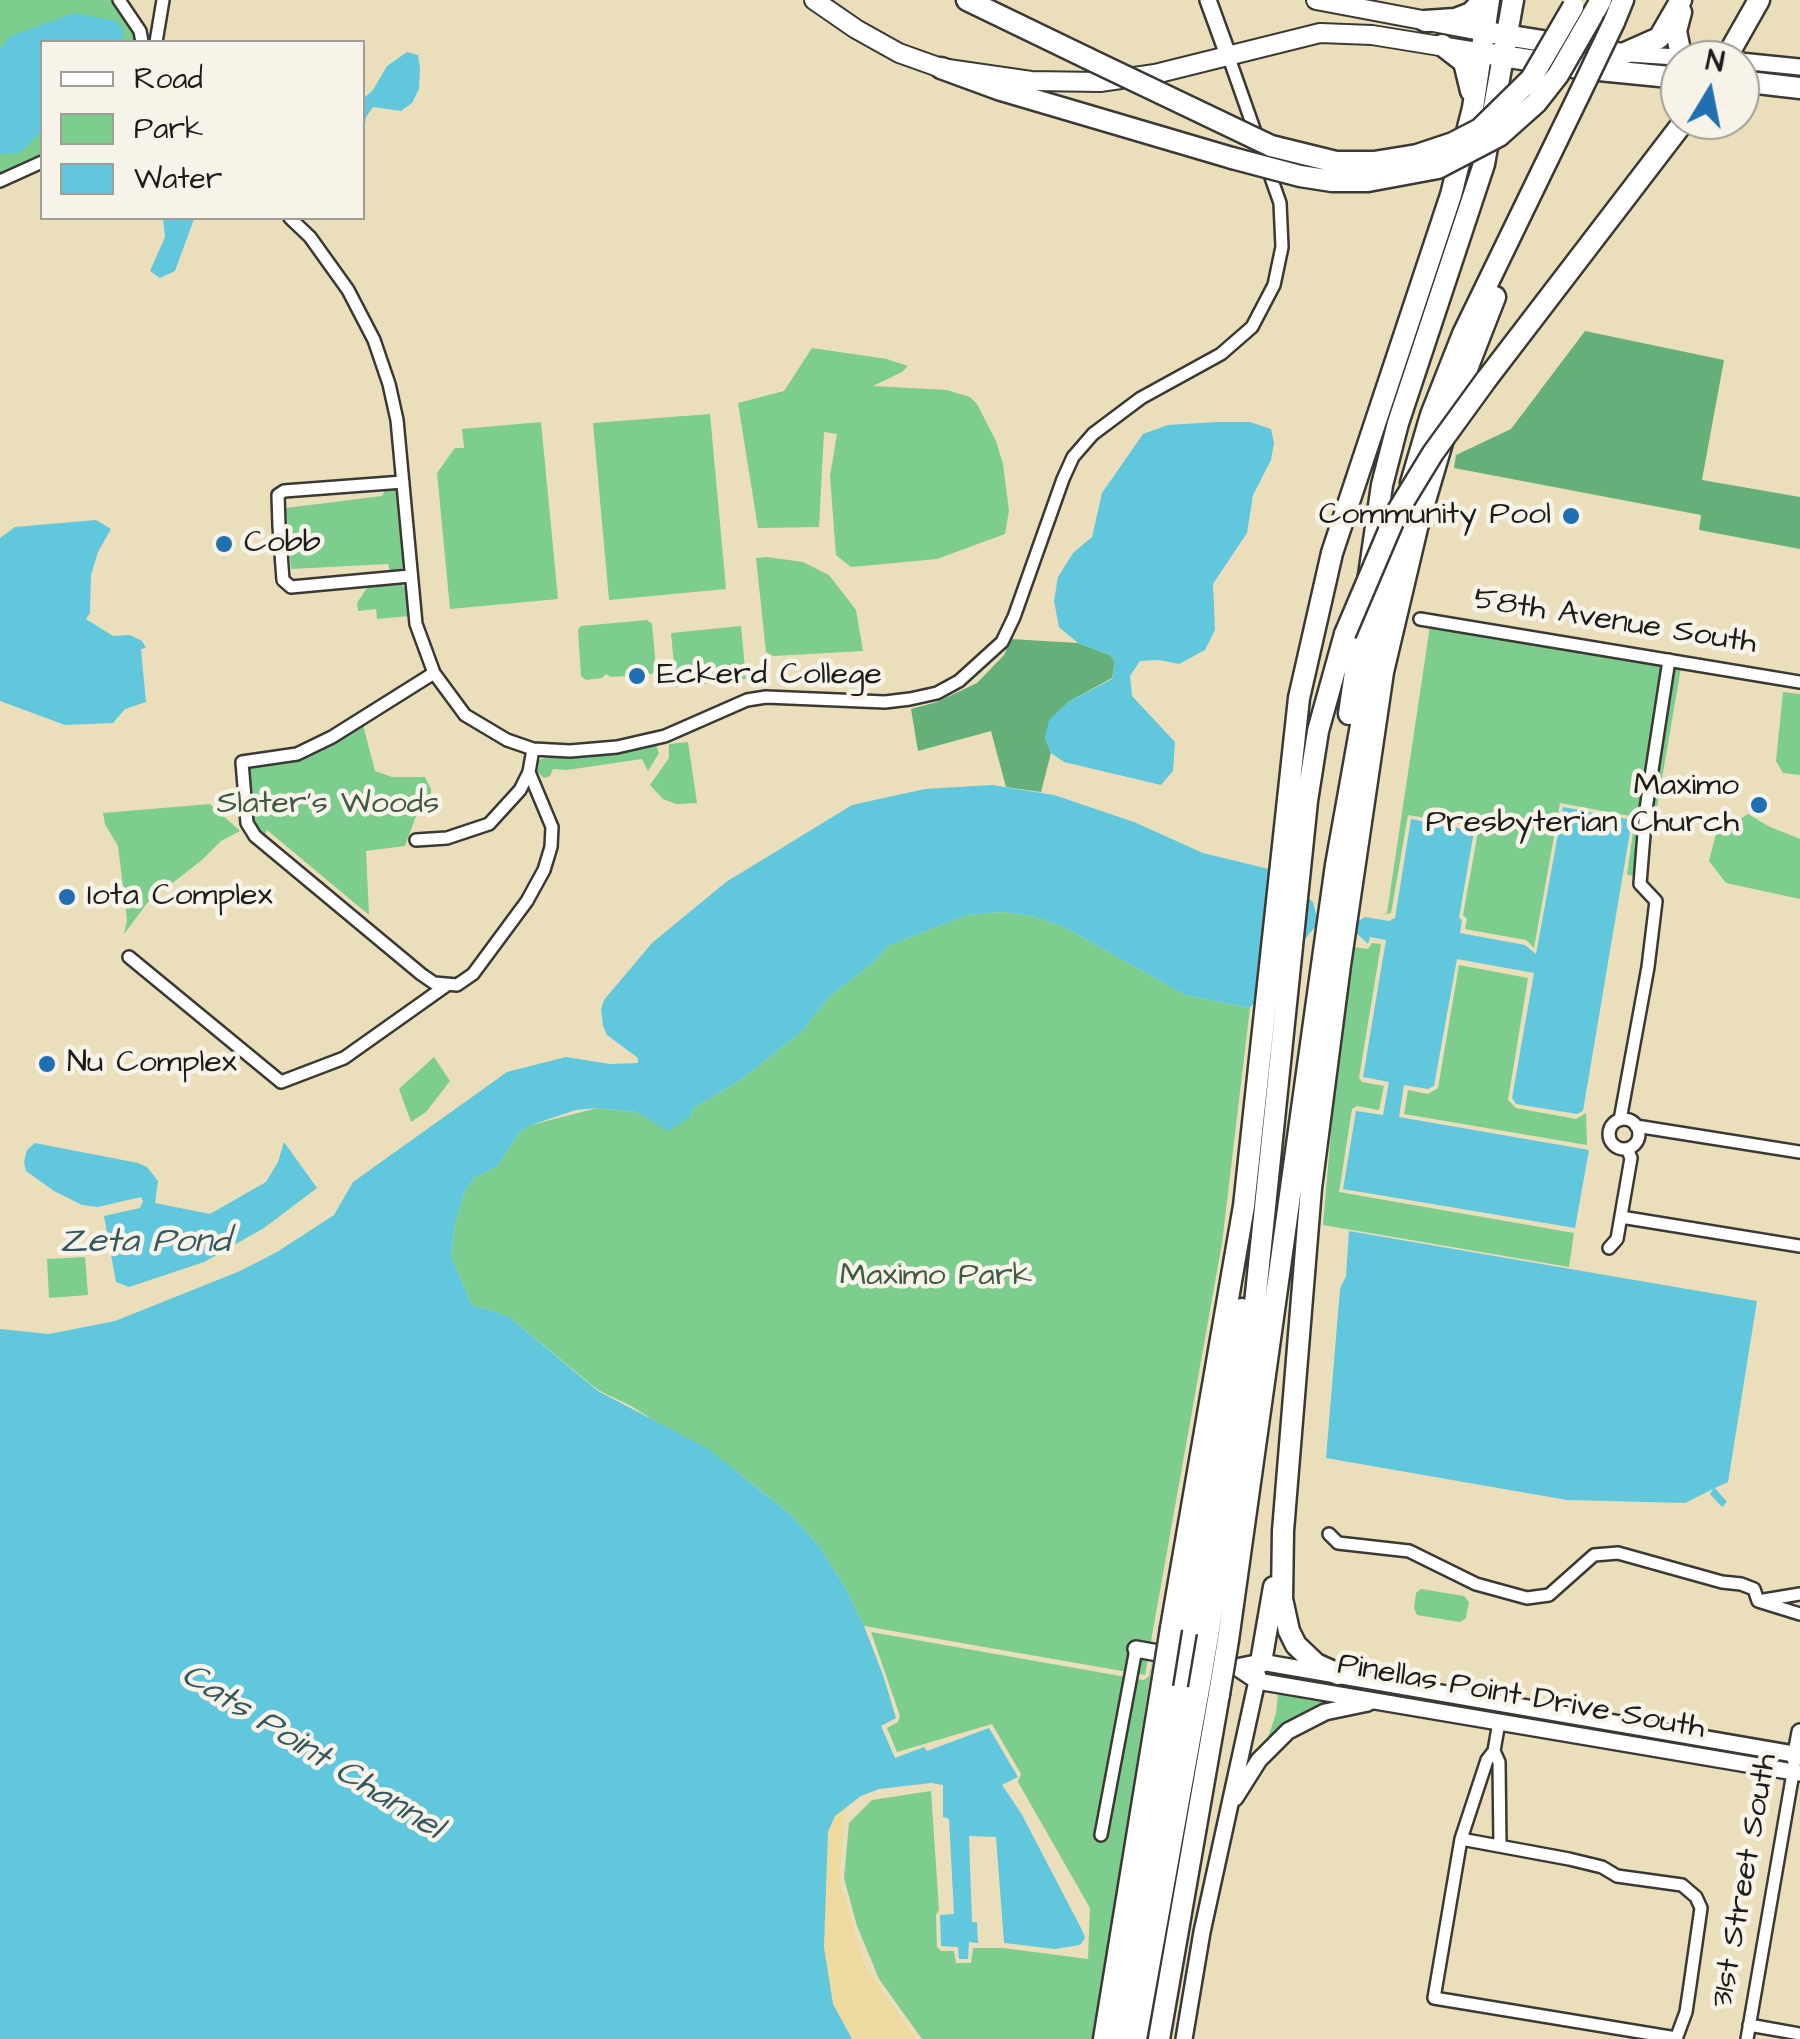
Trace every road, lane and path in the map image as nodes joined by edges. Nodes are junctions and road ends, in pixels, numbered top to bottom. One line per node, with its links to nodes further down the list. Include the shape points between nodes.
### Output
1 (118, 0): 14 (street)
2 (163, 0): 15 (street)
3 (814, 0): 25 (main road, via 899,53)
4 (967, 0): 12 (highway, bridge, via 1271,146 1336,162 1416,155 1480,129 1531,79)
5 (1208, 0): 21 (street)
6 (1316, 0): 13 (main road)
7 (1486, 0): 13 (highway, via 1455,19); 18 (highway)
8 (1512, 0): 18 (highway)
9 (1623, 0): 44 (highway, bridge, via 1431,414 1387,580)
10 (1683, 0): 16 (highway); 20 (highway, via 1659,38)
11 (1759, 0): 17 (highway)
12 (1586, 6): 25 (highway, bridge, via 1558,75 1499,136 1438,168 1368,181 1300,176)
13 (1425, 21): 18 (main road)
14 (142, 40)
15 (156, 40)
16 (1678, 40)
17 (1737, 40)
18 (1495, 44): 19 (main road); 20 (highway); 26 (highway); 29 (highway); 44 (highway, via 1484,164 1398,423 1372,536 1337,807)
19 (1442, 45): 21 (main road, via 1336,32); 29 (highway, via 1464,62)
20 (1623, 54): 22 (street)
21 (1228, 55): 25 (main road, via 1100,82 1031,81); 40 (street, via 1280,203 1282,248 1274,285 1252,327 1220,354 1111,418 1073,458 1014,616 984,661 959,682 910,699 766,697 617,747)
22 (1660, 57)
23 (1760, 63): 24 (street)
24 (1800, 67)
25 (941, 68)
26 (1660, 74)
27 (1760, 83): 28 (highway)
28 (1800, 88)
29 (1473, 108): 43 (highway, via 1451,195 1332,553 1299,698)
30 (1670, 140): 43 (highway, bridge, via 1432,452 1397,512 1345,634)
31 (40, 163): 32 (street)
32 (0, 180)
33 (292, 220): 34 (street, via 348,290 371,332 389,384)
34 (403, 482): 35 (street); 35 (street, via 284,491 278,495 279,526 284,580 291,587)
35 (410, 576): 38 (street, via 416,624)
36 (1420, 619): 37 (street, 58th Avenue South)
37 (1669, 660): 39 (street, 58th Avenue South); 49 (street, via 1640,884 1656,901)
38 (434, 674): 40 (street, via 465,715); 47 (street, via 297,754 242,762 255,836 422,974)
39 (1800, 682)
40 (533, 749): 41 (street)
41 (530, 777): 42 (street, via 490,824); 47 (street, via 552,827 542,876 473,974)
42 (416, 840)
43 (1292, 851): 48 (highway)
44 (1343, 860): 46 (highway)
45 (130, 958): 47 (street, via 281,1082 344,1058)
46 (1331, 964): 57 (highway); 62 (highway)
47 (448, 986)
48 (1274, 1022): 54 (highway); 85 (highway, bridge)
49 (1620, 1120): 50 (street); 51 (street, via 1609,1138)
50 (1636, 1126): 51 (street, via 1636,1142); 52 (street)
51 (1627, 1149): 53 (street)
52 (1800, 1152)
53 (1621, 1217): 55 (street); 56 (street, via 1618,1239)
54 (1262, 1240): 62 (highway); 64 (highway, via 1249,1270)
55 (1800, 1246)
56 (1609, 1248)
57 (1283, 1531): 65 (highway); 66 (highway, via 1282,1599 1289,1631 1307,1657)
58 (1329, 1534): 60 (street, via 1338,1544 1409,1550 1476,1584 1527,1598 1549,1595 1594,1555 1618,1554 1740,1584 1754,1589)
59 (1800, 1594): 60 (street)
60 (1758, 1601): 61 (street)
61 (1800, 1614)
62 (1218, 1638): 68 (highway, bridge)
63 (1136, 1649): 64 (street, Pinellas Point Drive South); 80 (street)
64 (1185, 1658): 65 (street, Pinellas Point Drive South); 86 (highway)
65 (1259, 1671): 66 (street, Pinellas Point Drive South); 69 (street, Pinellas Point Drive South); 79 (street)
66 (1338, 1674): 67 (street, Pinellas Point Drive South)
67 (1396, 1684): 70 (street, Pinellas Point Drive South); 71 (street)
68 (1209, 1692): 87 (highway); 88 (highway)
69 (1388, 1702): 71 (street, Pinellas Point Drive South); 79 (street, via 1337,1708 1288,1731 1258,1760)
70 (1502, 1702): 72 (street); 75 (street, Pinellas Point Drive South)
71 (1407, 1705): 72 (street, Pinellas Point Drive South)
72 (1499, 1722): 74 (street); 76 (street, Pinellas Point Drive South)
73 (1800, 1732): 75 (street, 31st Street South)
74 (1494, 1751): 77 (street); 78 (street)
75 (1798, 1754): 76 (street, 31st Street South)
76 (1796, 1773): 83 (street, 31st Street South)
77 (1482, 1775): 78 (street); 81 (street)
78 (1500, 1777): 82 (street)
79 (1227, 1810): 89 (street)
80 (1101, 1834)
81 (1462, 1839): 82 (street); 90 (street, via 1434,1998)
82 (1500, 1846): 90 (street, via 1682,1885 1696,1896 1700,1908 1686,2012)
83 (1748, 2032): 84 (street)
84 (1800, 2034)
85 (1104, 2039)
86 (1121, 2039)
87 (1136, 2039)
88 (1159, 2039)
89 (1184, 2039)
90 (1676, 2039)

